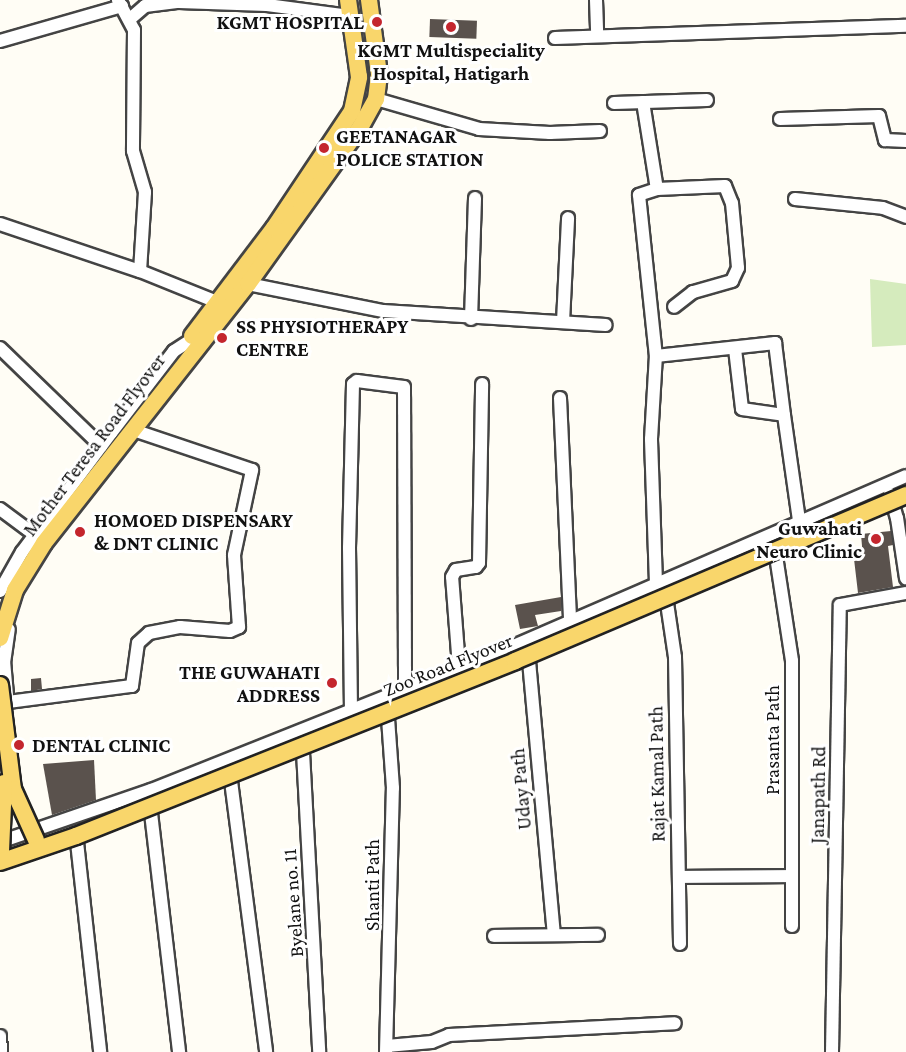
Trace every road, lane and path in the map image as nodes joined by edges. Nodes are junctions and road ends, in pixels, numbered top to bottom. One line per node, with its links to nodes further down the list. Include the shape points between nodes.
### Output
1 (369, 0): 11 (main road, via 379,74)
2 (596, 0): 8 (street)
3 (120, 3): 6 (street); 10 (street)
4 (145, 3): 5 (street); 6 (street)
5 (350, 8): 26 (main road, via 359,77 352,111)
6 (130, 19): 24 (street, via 134,30 133,152 144,192)
7 (906, 26): 8 (street)
8 (597, 35): 9 (street)
9 (555, 38)
10 (0, 41)
11 (376, 99): 16 (street, via 479,129); 25 (main road, via 361,126)
12 (707, 100): 13 (street)
13 (643, 102): 14 (street); 18 (street)
14 (614, 103)
15 (780, 119): 17 (street, via 875,115 881,120 885,140)
16 (600, 131)
17 (906, 141)
18 (657, 189): 27 (street, via 726,186 732,203 738,268 732,281 693,292); 34 (street, via 639,195)
19 (475, 198): 28 (street)
20 (795, 199): 21 (street, via 883,208)
21 (906, 217)
22 (568, 218): 29 (street)
23 (0, 224): 24 (street)
24 (140, 271): 26 (street)
25 (248, 284): 26 (main road); 28 (street, via 383,310)
26 (222, 304): 31 (main road, Mother Teresa Road Flyover)
27 (674, 307)
28 (471, 319): 29 (street)
29 (563, 322): 30 (street)
30 (606, 325)
31 (193, 344): 35 (main road, Mother Teresa Road Flyover); 39 (street, via 191,364); 40 (street, via 174,351)
32 (0, 348): 40 (street)
33 (735, 349): 34 (street); 38 (street, via 742,409); 38 (street, via 775,343)
34 (656, 356): 50 (street, via 651,438)
35 (175, 367): 54 (main road, Mother Teresa Road Flyover, via 39,539 20,567); 56 (main road, Mother Teresa Road Flyover, via 23,573 5,613)
36 (482, 384): 59 (street, via 479,563 456,570 452,577)
37 (560, 398): 55 (street)
38 (784, 415): 46 (street)
39 (139, 432): 62 (street, via 30,575 15,604 5,649); 62 (street, via 252,470 234,555 239,627 230,631 180,627 149,633 138,643 132,686)
40 (101, 446): 47 (street)
41 (906, 476): 42 (street)
42 (886, 484): 44 (street); 46 (street)
43 (906, 484): 69 (main road, Zoo Road Flyover, via 401,698)
44 (902, 500): 48 (street); 49 (street); 72 (main road, Zoo Road Flyover, bridge, via 515,661 76,836)
45 (0, 509): 47 (street)
46 (799, 520): 50 (street)
47 (35, 535): 51 (street)
48 (776, 556): 53 (street); 74 (street, Prasanta Path, via 792,661)
49 (906, 579)
50 (656, 583): 55 (street)
51 (0, 591)
52 (906, 593): 88 (street, Janapath Rd, via 840,605)
53 (667, 603): 58 (street); 73 (street, Rajat Kamal Path, via 675,657)
54 (0, 610)
55 (570, 622): 57 (street)
56 (0, 638)
57 (527, 640): 58 (street, Uday Path); 59 (street)
58 (529, 663): 64 (street); 76 (street, Uday Path)
59 (459, 667): 61 (street)
60 (0, 685): 69 (main road, bridge, via 13,789)
61 (405, 689): 63 (street); 63 (street, via 404,387 357,381 353,384 349,548)
62 (8, 702): 69 (street, via 16,768)
63 (351, 711): 69 (street)
64 (388, 718): 66 (street); 82 (street, Shanti Path, via 393,788)
65 (0, 737): 72 (main road, bridge, via 5,799)
66 (303, 752): 67 (street); 87 (street, Byelane no. 11)
67 (231, 781): 68 (street); 86 (street)
68 (151, 813): 70 (street); 85 (street)
69 (37, 835): 71 (street); 72 (main road, Zoo Road Flyover)
70 (77, 842): 71 (street); 84 (street)
71 (47, 853): 72 (street)
72 (1, 857)
73 (679, 876): 74 (street); 79 (street, Rajat Kamal Path)
74 (792, 876): 75 (street, Prasanta Path)
75 (792, 926)
76 (554, 935): 77 (street); 78 (street)
77 (598, 935)
78 (494, 936)
79 (680, 944)
80 (675, 1023): 82 (street, via 449,1035 432,1042)
81 (0, 1036): 83 (street)
82 (386, 1049)
83 (1, 1052)
84 (100, 1052)
85 (179, 1052)
86 (266, 1052)
87 (319, 1052)
88 (832, 1052)

